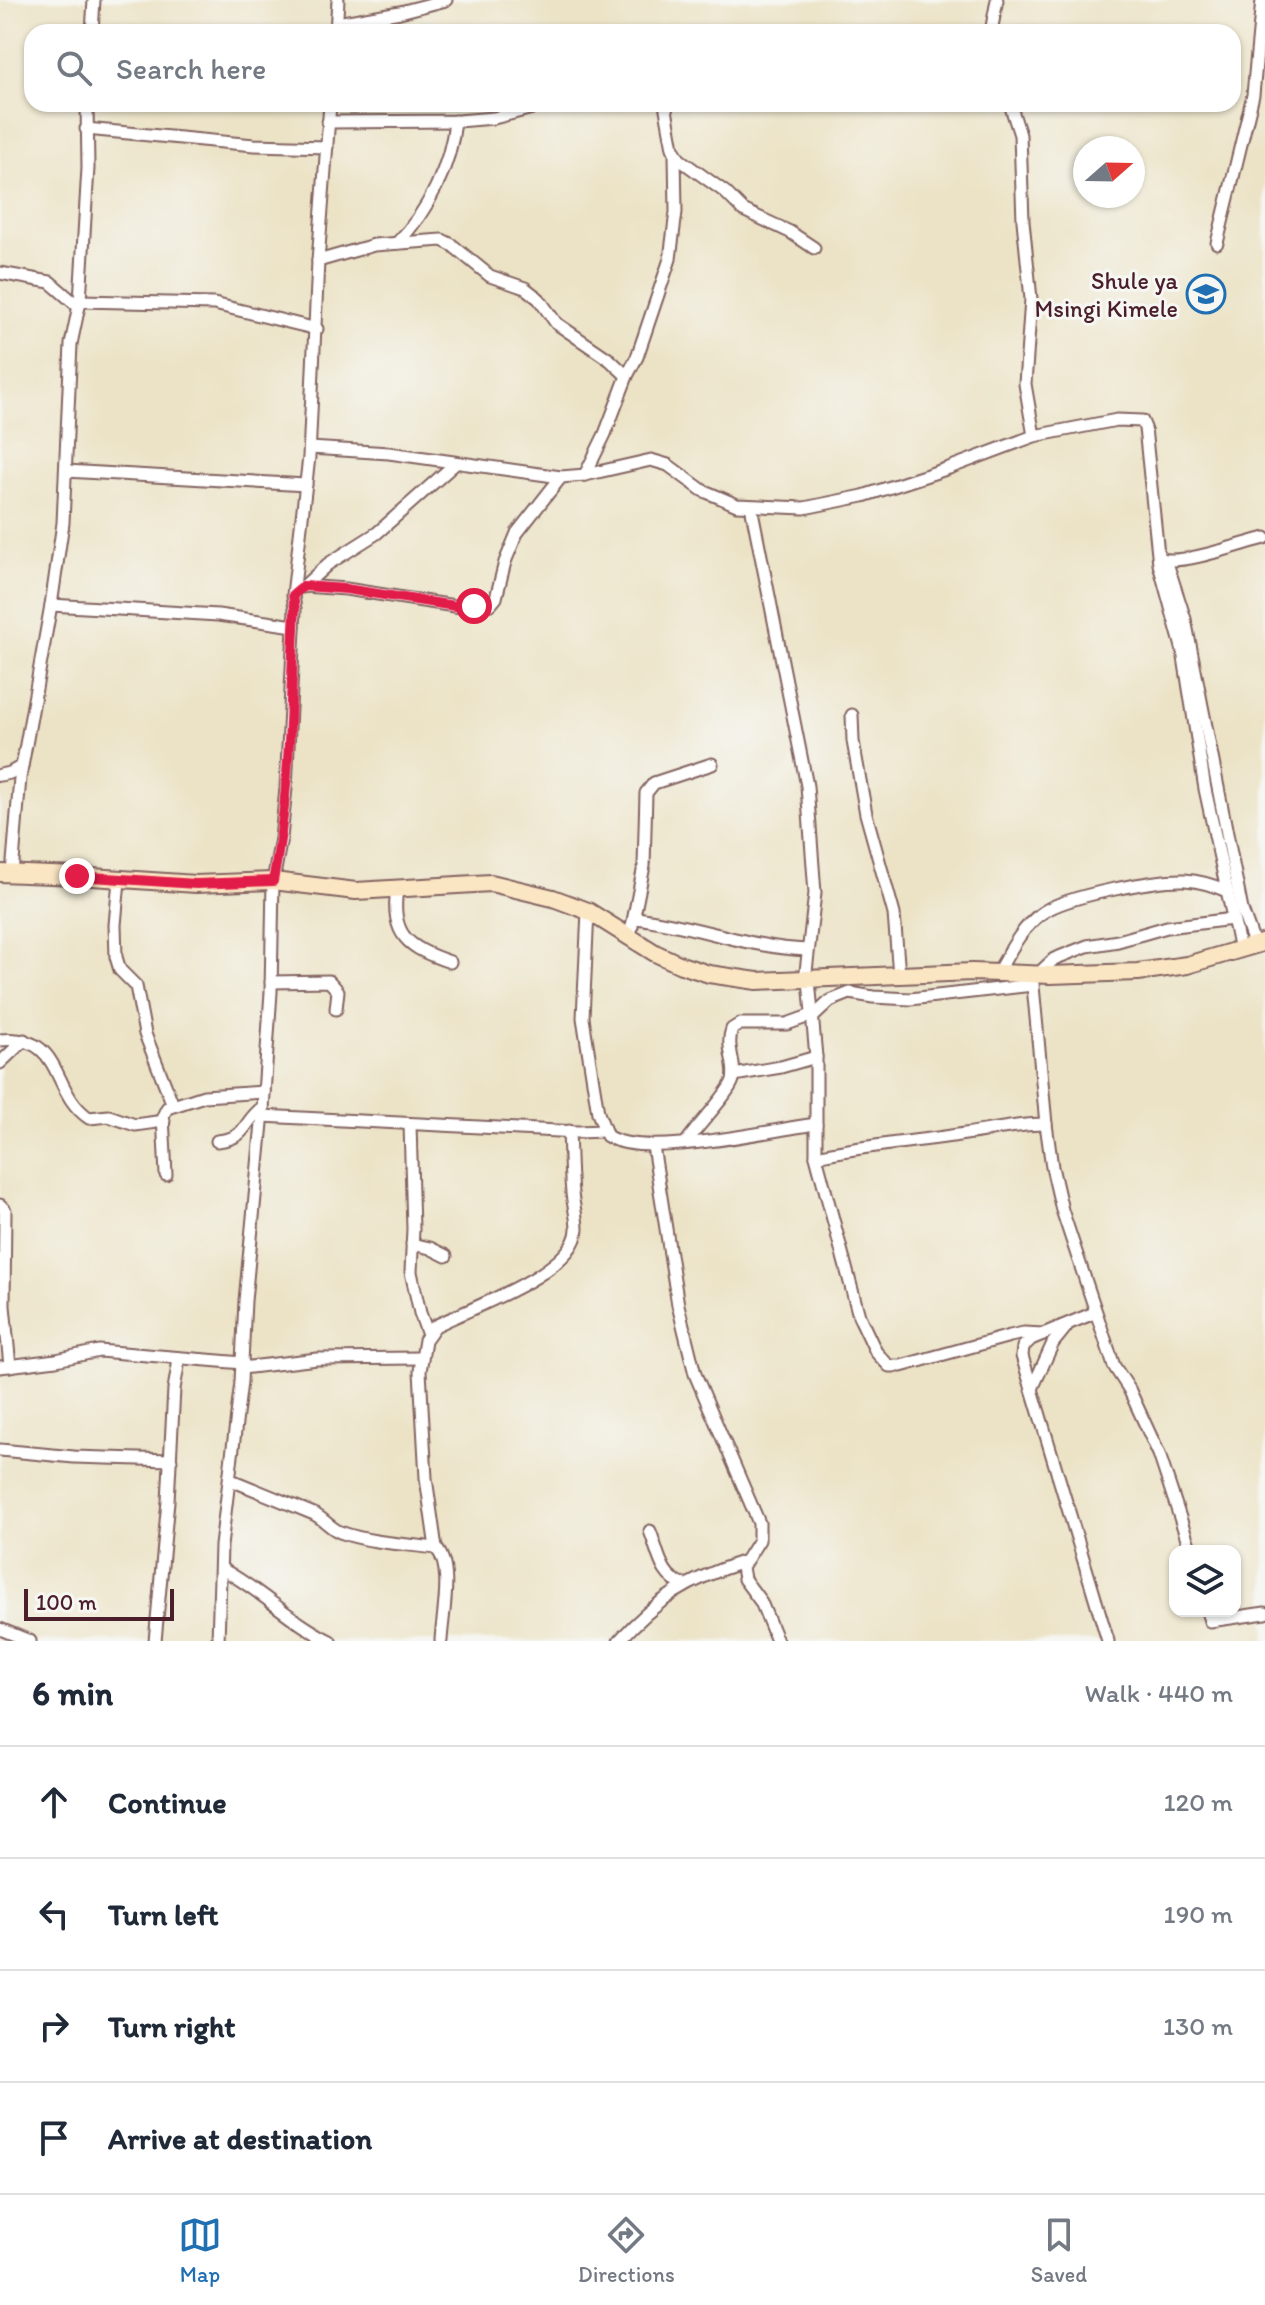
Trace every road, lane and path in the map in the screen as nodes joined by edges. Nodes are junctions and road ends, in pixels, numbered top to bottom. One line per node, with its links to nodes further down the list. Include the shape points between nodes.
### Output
1 (94, 0): 6 (street)
2 (338, 0): 7 (street)
3 (446, 0): 8 (street)
4 (997, 0): 9 (street)
5 (1262, 0): 21 (street, via 1253,95)
6 (92, 24)
7 (336, 24)
8 (352, 24)
9 (992, 24)
10 (87, 112): 17 (street)
11 (329, 112): 16 (street)
12 (517, 112): 15 (street)
13 (667, 112): 19 (street)
14 (1013, 112): 28 (street, via 1020,135 1031,299 1025,384)
15 (455, 121): 16 (street); 20 (street, via 435,188)
16 (328, 122): 18 (street)
17 (86, 129): 18 (street); 25 (street)
18 (327, 147): 23 (street)
19 (675, 154): 22 (street, via 743,210); 27 (street, via 670,259)
20 (397, 243): 23 (street); 27 (street, via 442,240 452,245 490,276 525,288 556,323)
21 (1217, 243)
22 (814, 248)
23 (318, 261): 26 (street)
24 (0, 273): 25 (street, via 50,282)
25 (79, 304): 26 (street, via 214,304); 31 (street, via 71,344)
26 (317, 329): 29 (street)
27 (627, 376): 32 (street)
28 (1034, 436): 35 (street, via 863,496 804,508); 37 (street, via 1117,420 1142,421)
29 (310, 448): 30 (street); 34 (street)
30 (456, 463): 33 (street); 38 (street, via 377,533)
31 (66, 471): 34 (street); 40 (street)
32 (585, 475): 33 (street); 35 (street, via 651,460 668,465 720,499)
33 (561, 477): 38 (street, via 517,533 491,604 461,607)
34 (306, 485): 39 (street)
35 (751, 506): 56 (street, via 807,786 815,893)
36 (1265, 538): 37 (street, via 1198,556)
37 (1162, 559): 50 (street); 55 (street, via 1185,619)
38 (304, 586): 39 (street)
39 (293, 595): 41 (street)
40 (51, 605): 41 (street, via 218,615); 44 (street)
41 (294, 626): 48 (street, via 286,788)
42 (852, 715): 59 (street, via 866,814 894,914)
43 (712, 764): 52 (street, via 654,783 646,793 644,866)
44 (22, 766): 45 (street); 46 (street)
45 (0, 775)
46 (6, 873): 47 (street)
47 (119, 880): 48 (street); 71 (street, via 114,945 118,966 136,986 145,1034)
48 (273, 881): 49 (street, via 356,891); 62 (street)
49 (397, 889): 51 (street, via 491,883); 57 (street, via 395,920 400,932 427,954)
50 (1227, 891): 53 (street); 58 (street, via 1201,882 1169,881 1065,900 1038,915)
51 (588, 911): 54 (street); 78 (street, via 583,1018)
52 (635, 918): 54 (street); 56 (street)
53 (1233, 919): 55 (street); 60 (street, via 1167,927 1087,946 1054,959)
54 (630, 936): 61 (street, via 655,953 709,974 757,981)
55 (1253, 946): 60 (street, via 1187,965)
56 (807, 950): 61 (street)
57 (450, 962)
58 (998, 972): 59 (street); 60 (street)
59 (899, 975): 61 (street)
60 (1034, 978): 64 (street, via 910,999 850,993); 76 (street)
61 (807, 980): 64 (street)
62 (271, 982): 63 (street, via 329,981 338,991); 70 (street)
63 (336, 1009)
64 (813, 1016): 67 (street); 69 (street, via 787,1024 736,1026 730,1036)
65 (0, 1040): 66 (street)
66 (24, 1040): 68 (street); 73 (street, via 39,1047 89,1118 109,1116 135,1125)
67 (816, 1057): 69 (street); 75 (street)
68 (0, 1063)
69 (734, 1075): 80 (street, via 725,1095)
70 (264, 1092): 71 (street, via 229,1092); 72 (street)
71 (173, 1105): 73 (street, via 164,1110)
72 (263, 1112): 74 (street); 79 (street, via 255,1114 241,1135); 94 (street)
73 (164, 1121): 83 (street)
74 (410, 1124): 77 (street); 85 (street)
75 (816, 1124): 80 (street); 82 (street)
76 (1046, 1124): 82 (street, via 1005,1125); 87 (street, via 1062,1210)
77 (569, 1131): 78 (street); 90 (street, via 574,1246 533,1279 435,1326)
78 (603, 1131): 81 (street, via 614,1141)
79 (217, 1141)
80 (686, 1143): 81 (street)
81 (653, 1146): 102 (street, via 678,1305 695,1374 759,1523 759,1540)
82 (816, 1156): 89 (street, via 854,1303 884,1363 901,1366 1010,1336)
83 (166, 1175)
84 (0, 1205): 93 (street, via 5,1210)
85 (412, 1244): 86 (street); 90 (street, via 411,1272)
86 (446, 1256)
87 (1094, 1313): 88 (street); 100 (street, via 1114,1366 1156,1446)
88 (1069, 1323): 89 (street); 95 (street, via 1053,1343)
89 (1043, 1334): 95 (street, via 1023,1347)
90 (428, 1335): 91 (street)
91 (421, 1358): 94 (street); 101 (street, via 424,1457)
92 (179, 1360): 93 (street, via 90,1352); 94 (street); 97 (street)
93 (5, 1366)
94 (242, 1366): 98 (street)
95 (1032, 1389): 117 (street)
96 (0, 1450): 97 (street)
97 (171, 1460): 111 (street)
98 (231, 1480): 101 (street, via 314,1514 336,1531); 103 (street)
99 (650, 1531): 104 (street, via 665,1572)
100 (1190, 1545)
101 (436, 1548): 114 (street, via 446,1569)
102 (743, 1562): 104 (street); 116 (street, via 744,1579 761,1602)
103 (222, 1569): 112 (street); 113 (street)
104 (684, 1585): 115 (street)
105 (1265, 1613): 106 (street)
106 (1241, 1616)
107 (1209, 1617): 108 (street, via 1210,1621)
108 (1238, 1617)
109 (0, 1629): 110 (street)
110 (30, 1641)
111 (155, 1641)
112 (218, 1641)
113 (330, 1641)
114 (441, 1641)
115 (619, 1641)
116 (777, 1641)
117 (1108, 1641)

